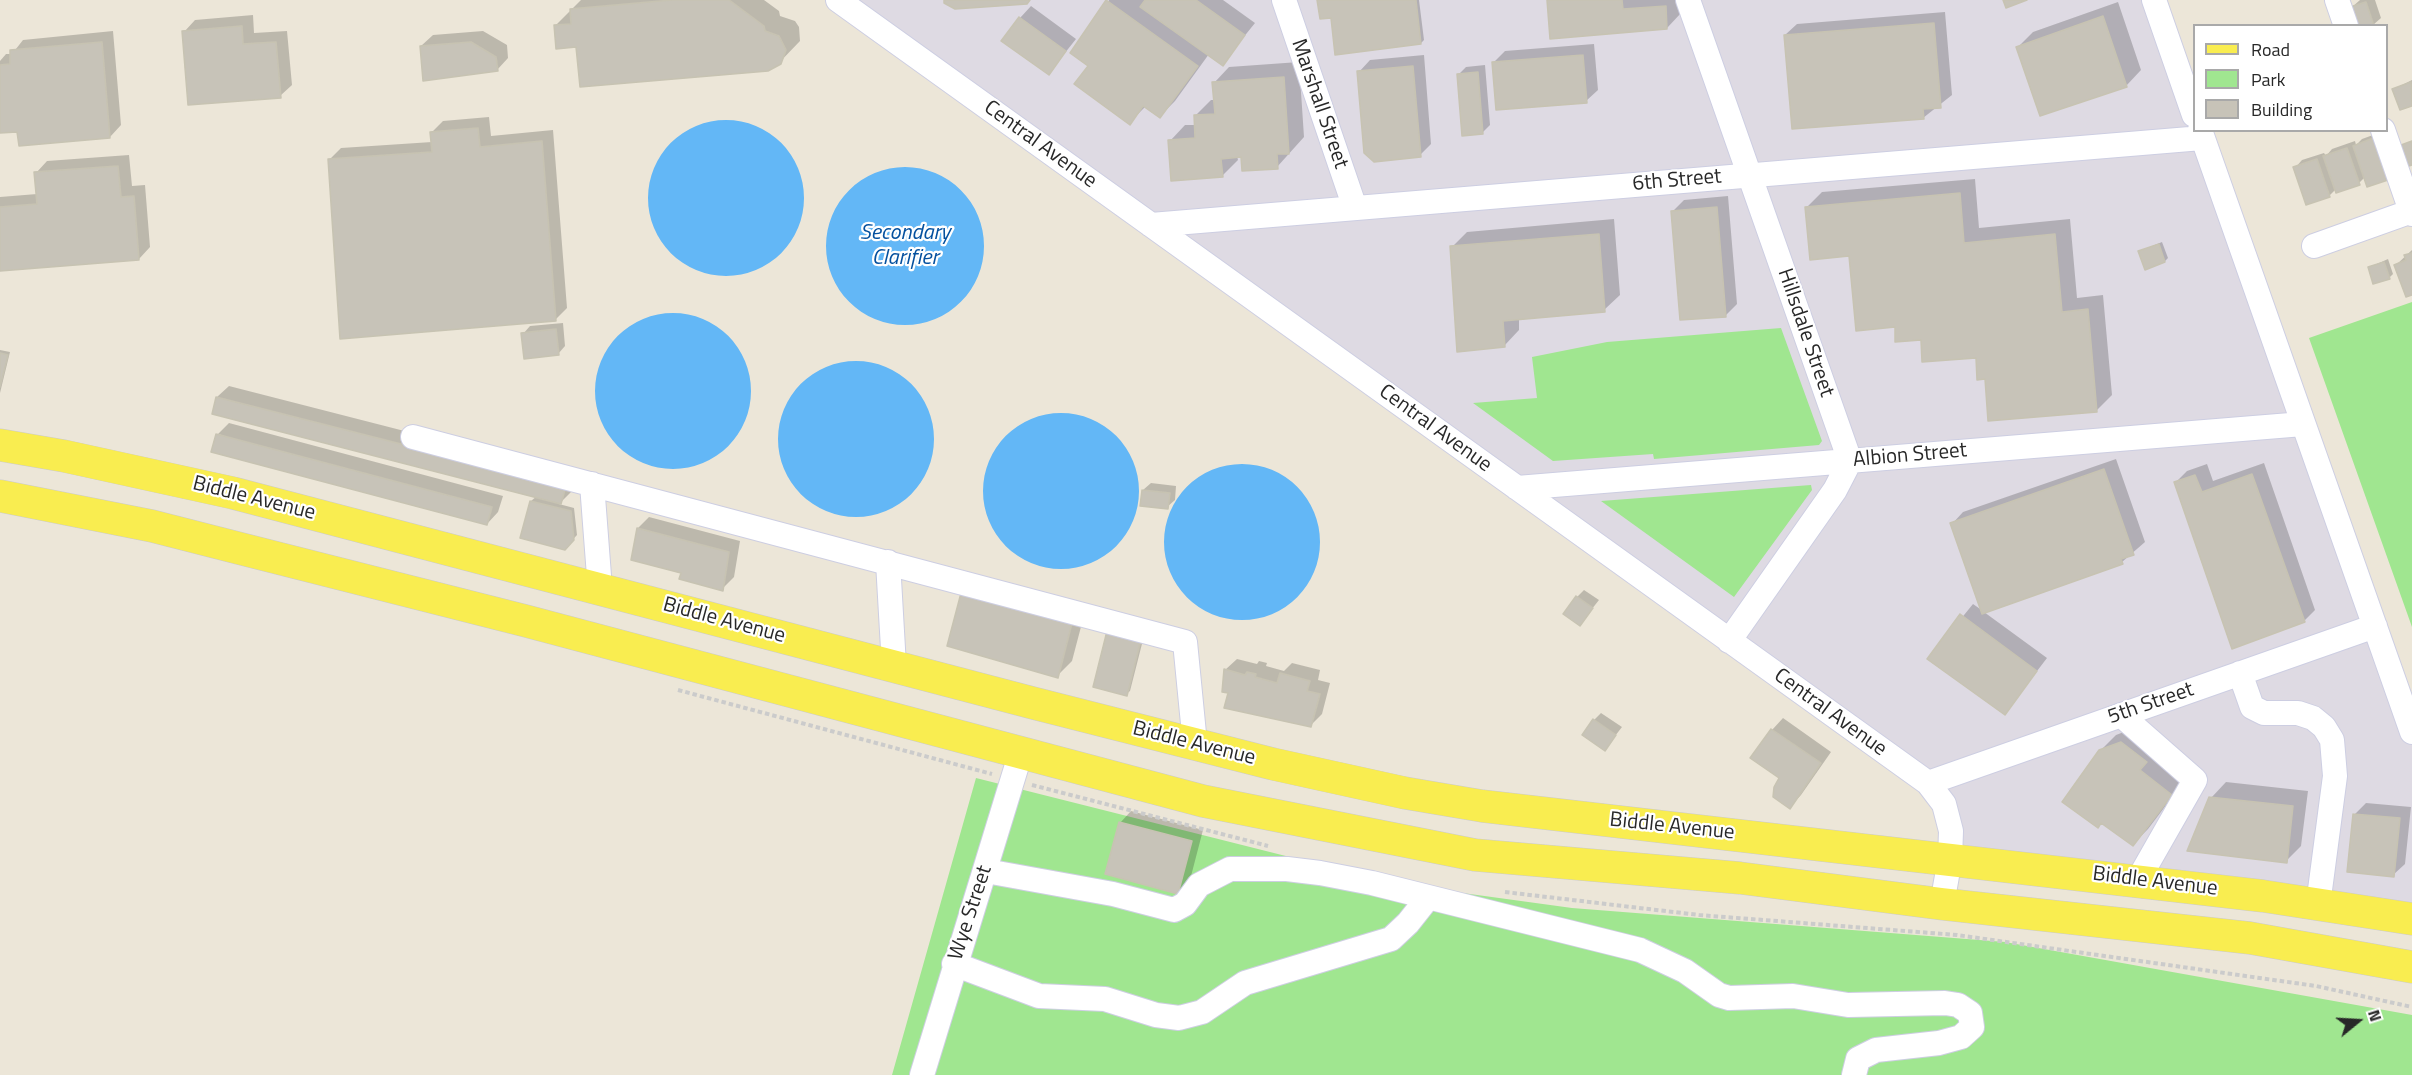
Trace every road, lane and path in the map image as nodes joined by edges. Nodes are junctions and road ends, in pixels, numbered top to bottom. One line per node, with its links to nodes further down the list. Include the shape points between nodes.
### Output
1 (838, 0): 13 (street, Central Avenue)
2 (1284, 0): 11 (street, Marshall Street)
3 (1688, 0): 10 (street, Hillsdale Street)
4 (2154, 0): 7 (street)
5 (2337, 0): 6 (street)
6 (2345, 24)
7 (2193, 112)
8 (2384, 132): 12 (street)
9 (2201, 134): 10 (street, 6th Street); 15 (street)
10 (1750, 175): 11 (street, 6th Street); 18 (street, Hillsdale Street)
11 (1354, 208): 13 (street, 6th Street)
12 (2412, 212): 14 (street)
13 (1151, 225): 20 (street, Central Avenue)
14 (2314, 246)
15 (2303, 424): 18 (street, Albion Street); 28 (street)
16 (413, 437): 19 (street)
17 (0, 445): 22 (main road, Biddle Avenue)
18 (1850, 461): 20 (street, Albion Street); 29 (street, via 1835,490)
19 (592, 484): 24 (street); 26 (street)
20 (1517, 488): 29 (street, Central Avenue)
21 (0, 496): 23 (main road, Biddle Avenue, via 152,526)
22 (252, 498): 23 (main road); 25 (main road, Biddle Avenue)
23 (238, 548): 27 (main road, Biddle Avenue)
24 (888, 562): 30 (street); 35 (street, via 1185,642)
25 (547, 575): 26 (main road, Biddle Avenue); 27 (main road)
26 (600, 588): 30 (main road, Biddle Avenue)
27 (526, 621): 36 (main road, Biddle Avenue)
28 (2375, 626): 31 (street, 5th Street); 34 (street)
29 (1729, 641): 37 (street, Central Avenue)
30 (894, 666): 32 (main road, Biddle Avenue)
31 (2240, 673): 33 (street, 5th Street); 45 (street, via 2252,707 2264,713 2298,713 2313,718 2332,740 2335,776)
32 (1033, 703): 35 (main road, Biddle Avenue); 36 (main road)
33 (2121, 715): 37 (street, 5th Street); 42 (street, via 2195,780)
34 (2412, 732)
35 (1196, 744): 38 (main road, Biddle Avenue, via 1339,780)
36 (1021, 752): 39 (main road, Biddle Avenue, via 1203,801); 41 (street, Wye Street)
37 (1928, 783): 40 (street, Central Avenue, via 1944,804 1951,831)
38 (1482, 806): 39 (main road); 40 (main road, Biddle Avenue)
39 (1475, 855): 44 (main road, Biddle Avenue, via 1740,878)
40 (1950, 859): 42 (main road, Biddle Avenue); 44 (street, Central Avenue)
41 (986, 871): 43 (street, via 1113,894 1174,910 1185,904 1199,885 1230,869 1320,873); 47 (street, Wye Street)
42 (2138, 880): 45 (main road, Biddle Avenue)
43 (1424, 902): 47 (street, via 1391,939 1245,983 1202,1012 1179,1018 1105,999 1040,996); 50 (street, via 1640,950 1729,998 1793,996 1848,1005 1945,1004 1958,1005 1970,1013 1972,1027 1961,1037 1876,1050 1858,1059)
44 (1942, 904): 48 (main road, Biddle Avenue, via 2250,938)
45 (2318, 905): 46 (main road, Biddle Avenue)
46 (2412, 919)
47 (954, 964): 49 (street, Wye Street)
48 (2412, 967)
49 (922, 1075)
50 (1854, 1075)

